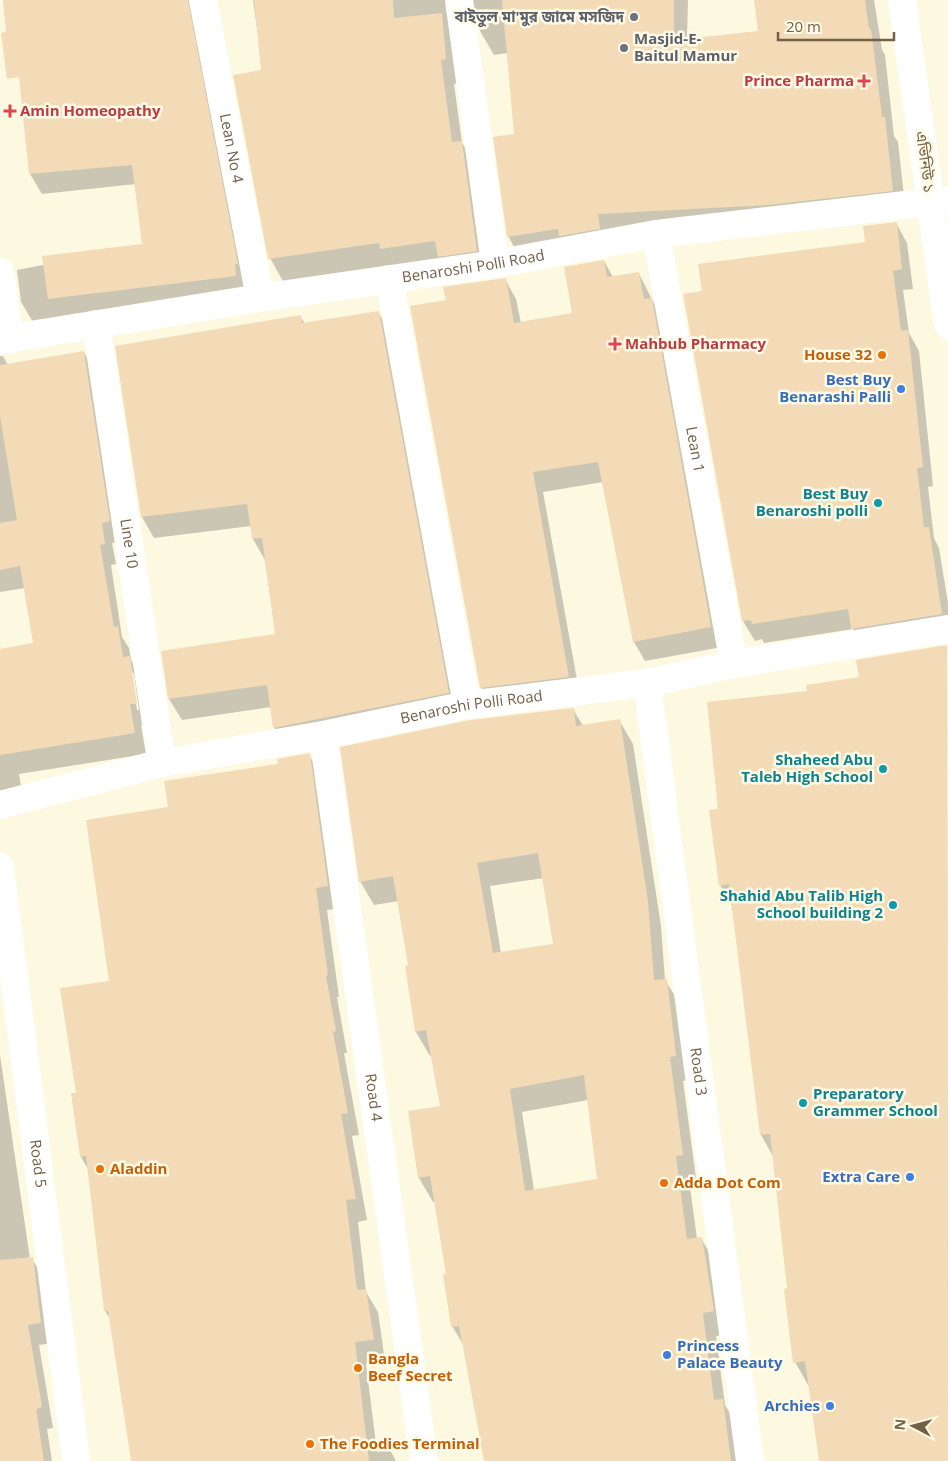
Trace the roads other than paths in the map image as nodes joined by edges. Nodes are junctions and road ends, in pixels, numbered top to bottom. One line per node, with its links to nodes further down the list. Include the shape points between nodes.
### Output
1 (203, 0): 9 (street, Lean No 4)
2 (459, 0): 6 (street)
3 (902, 0): 4 (street, এভিনিউ ১)
4 (939, 201): 5 (street, Benaroshi Polli Road); 11 (street, এভিনিউ ১)
5 (656, 234): 6 (street, Benaroshi Polli Road); 14 (street, Lean 1)
6 (495, 264): 8 (street, Benaroshi Polli Road)
7 (0, 272): 12 (street)
8 (389, 279): 9 (street, Benaroshi Polli Road); 16 (street)
9 (260, 298): 10 (street, Benaroshi Polli Road)
10 (96, 324): 12 (street, Benaroshi Polli Road); 18 (street, Line 10)
11 (948, 325)
12 (5, 340)
13 (948, 630): 14 (street, Benaroshi Polli Road)
14 (734, 664): 15 (street, Benaroshi Polli Road)
15 (647, 683): 16 (street, Benaroshi Polli Road); 23 (street, Road 3)
16 (466, 705): 17 (street, Benaroshi Polli Road)
17 (322, 735): 18 (street, Benaroshi Polli Road); 22 (street, Road 4)
18 (162, 762): 19 (street, Benaroshi Polli Road)
19 (0, 805)
20 (0, 867): 21 (street, Road 5)
21 (76, 1461)
22 (424, 1461)
23 (750, 1461)

